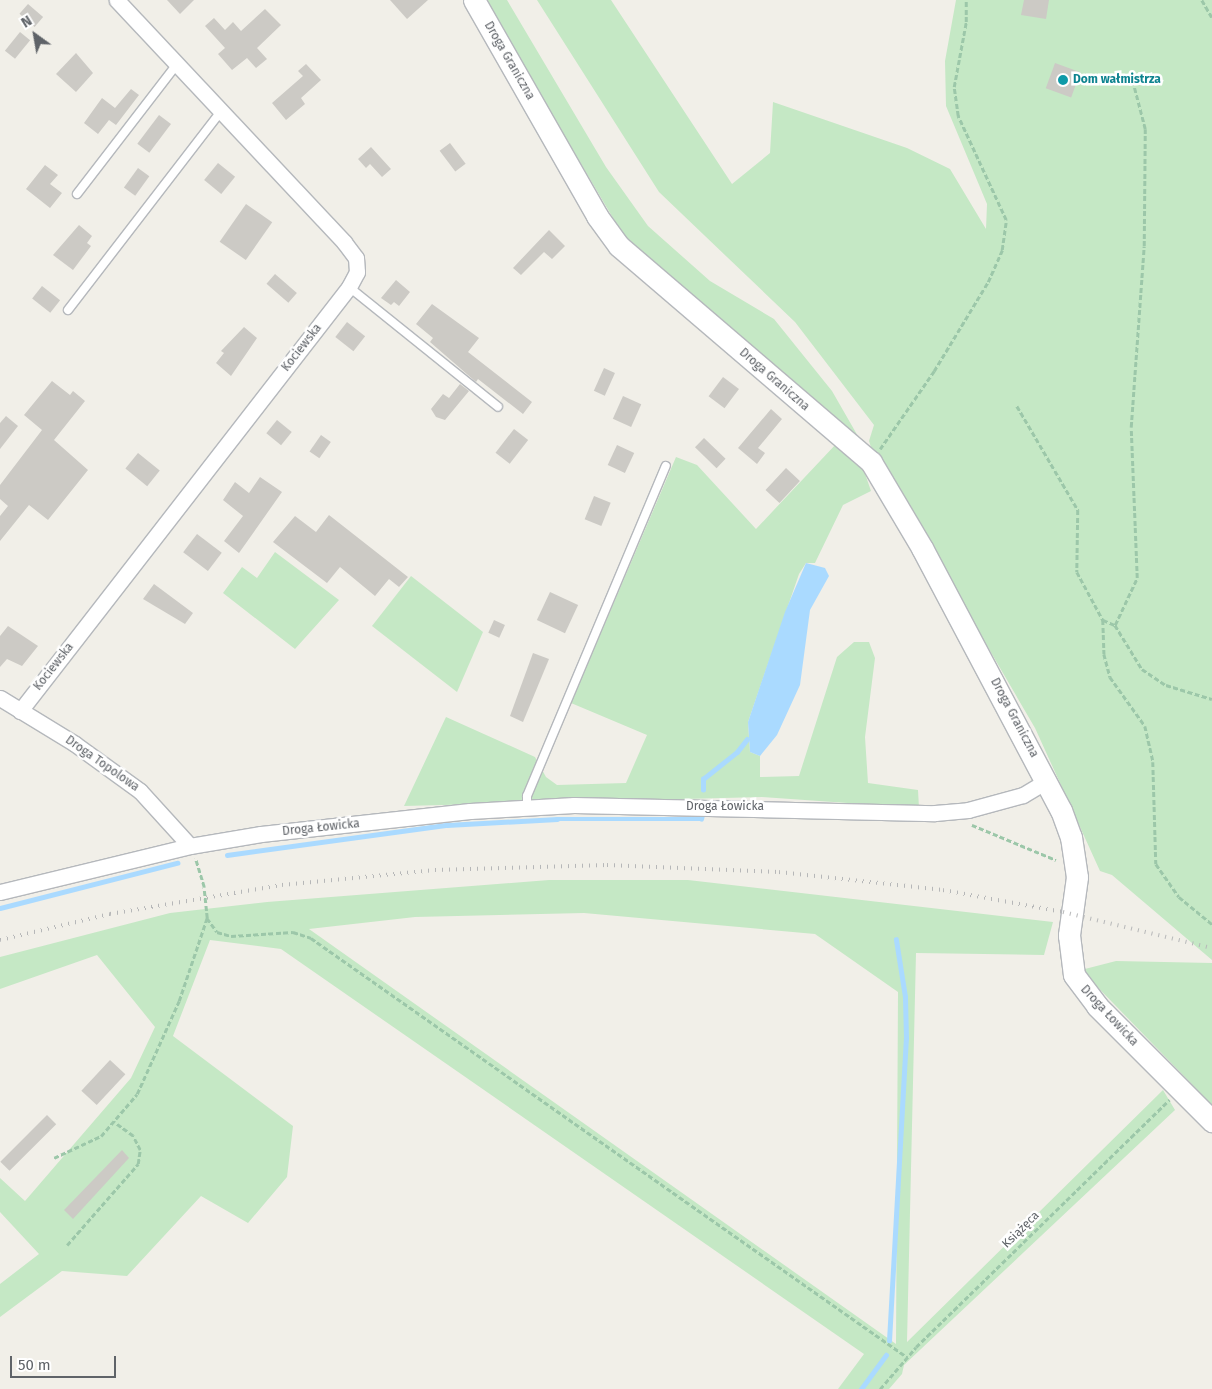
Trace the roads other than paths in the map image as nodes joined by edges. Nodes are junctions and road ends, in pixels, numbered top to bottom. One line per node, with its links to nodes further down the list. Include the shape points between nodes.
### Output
1 (117, 0): 3 (street, Kociewska)
2 (474, 0): 12 (street, Droga Graniczna, via 597,216 619,246 871,462 922,548)
3 (177, 64): 4 (street, Kociewska); 5 (lane)
4 (221, 111): 6 (street, Kociewska, via 352,252 357,272); 7 (lane)
5 (77, 194)
6 (349, 287): 8 (lane); 11 (street, Kociewska)
7 (68, 310)
8 (498, 407)
9 (666, 466): 13 (lane, via 527,796)
10 (0, 698): 11 (street, Droga Topolowa)
11 (20, 711): 14 (street, Droga Topolowa, via 140,791)
12 (1048, 780): 13 (street, Droga Łowicka, via 1023,795 968,810 934,813 786,807); 16 (street, Droga Łowicka, via 1071,837 1076,877 1068,936 1074,975 1097,1006)
13 (527, 808): 14 (street, Droga Łowicka, via 261,834)
14 (190, 846): 15 (street, Droga Łowicka)
15 (0, 892)
16 (1212, 1121)

